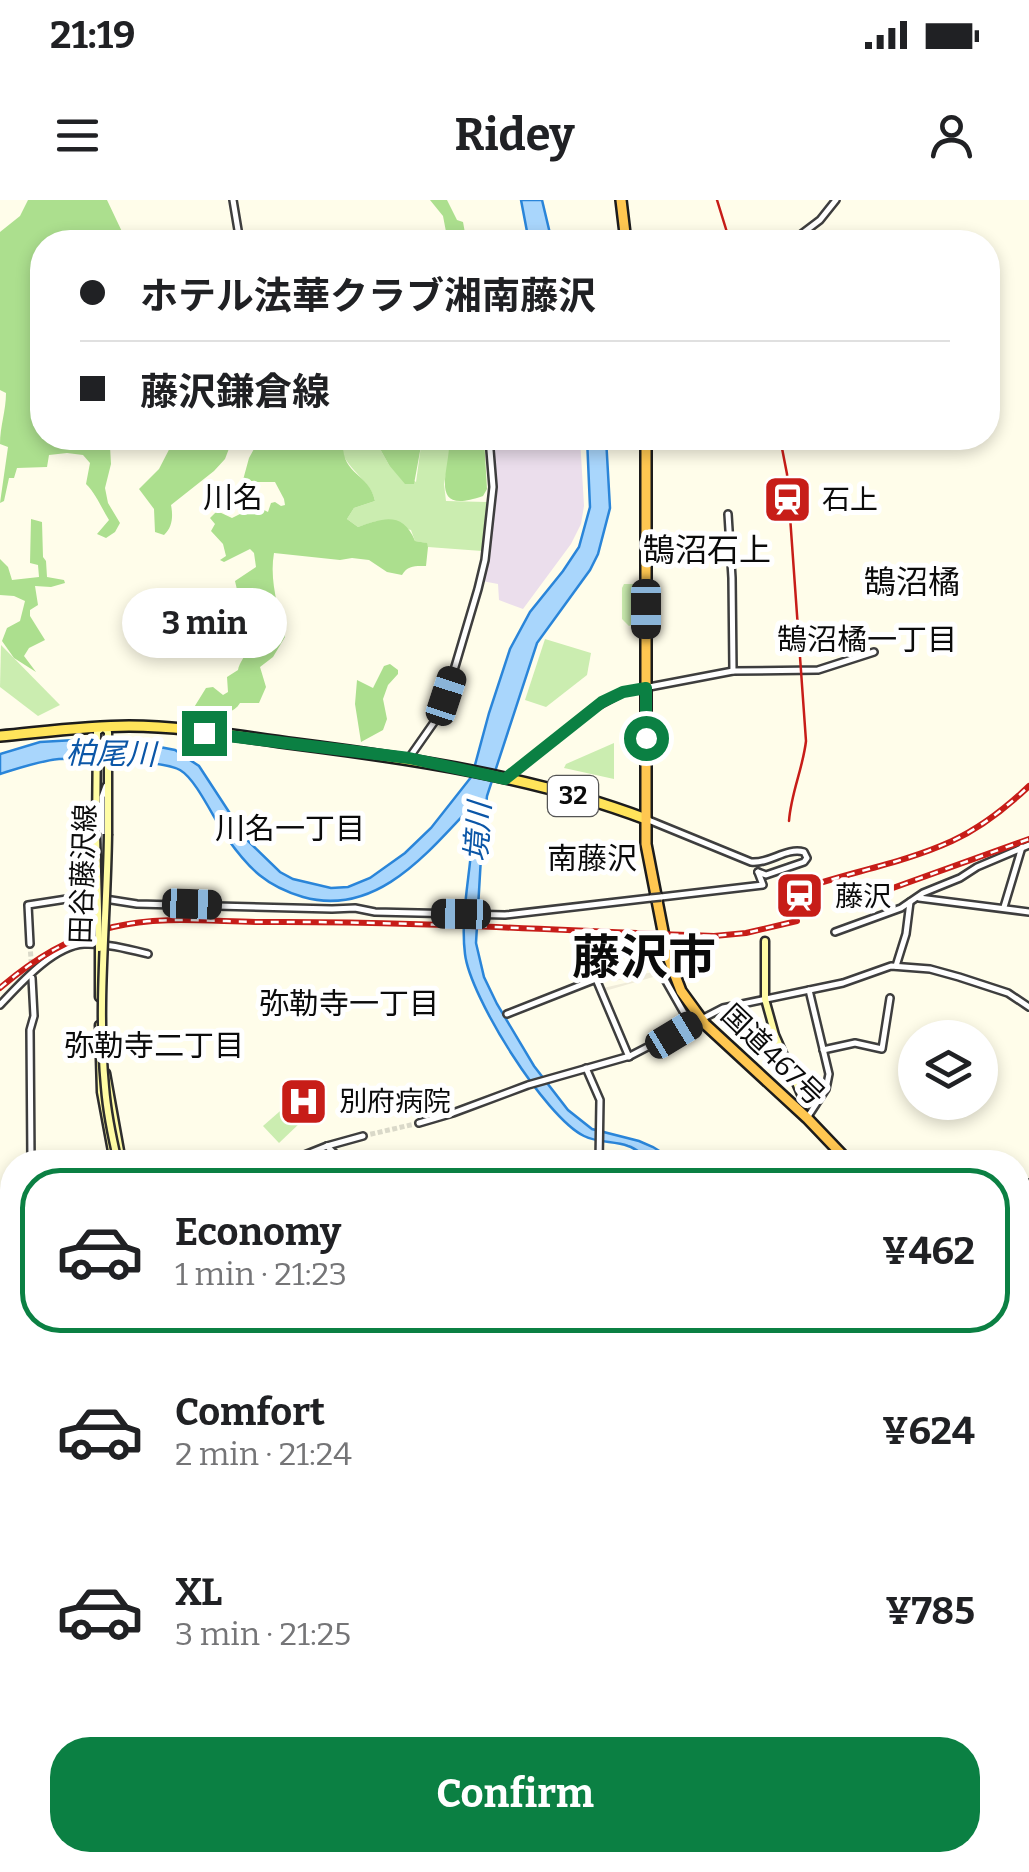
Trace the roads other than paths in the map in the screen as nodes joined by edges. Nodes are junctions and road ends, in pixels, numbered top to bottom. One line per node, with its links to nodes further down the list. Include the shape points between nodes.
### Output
1 (233, 200): 4 (street)
2 (621, 200): 5 (highway)
3 (836, 200): 6 (street)
4 (238, 230)
5 (625, 230)
6 (807, 230)
7 (490, 450): 15 (street, via 482,575 446,696)
8 (646, 450): 12 (highway, 国道467号)
9 (728, 514): 11 (street)
10 (874, 652): 11 (street, via 818,670)
11 (733, 671): 12 (street)
12 (646, 688): 16 (street, via 602,702); 20 (highway, 国道467号)
13 (104, 727): 14 (main road, 32); 15 (main road, 32); 17 (main road, 田谷藤沢線); 18 (main road, 田谷藤沢線, via 97,732)
14 (0, 736)
15 (409, 758): 16 (main road, 32)
16 (501, 778): 20 (main road, 32)
17 (108, 780): 18 (main road); 19 (street); 45 (main road, 田谷藤沢線, bridge)
18 (96, 782): 19 (street); 45 (main road, 田谷藤沢線, bridge)
19 (102, 797): 25 (street)
20 (646, 819): 22 (street); 42 (highway, 国道467号, via 670,963)
21 (1026, 846): 26 (street); 27 (street)
22 (751, 862): 23 (street); 24 (street)
23 (761, 862): 24 (street); 24 (street, via 798,850 807,858 766,875)
24 (758, 872): 25 (street, bridge, via 763,885 505,915 138,904)
25 (102, 897): 31 (street, via 28,906)
26 (913, 900): 27 (street); 29 (street); 33 (street)
27 (1004, 907): 28 (street)
28 (1029, 912)
29 (835, 932)
30 (765, 941): 38 (main road)
31 (30, 944)
32 (148, 954): 39 (street, via 81,944 37,967)
33 (896, 966): 36 (street); 40 (street, via 959,977)
34 (663, 976): 42 (street, via 688,1020)
35 (32, 978): 52 (street)
36 (810, 990): 38 (street); 43 (street)
37 (890, 998): 43 (street, via 882,1049 855,1043)
38 (765, 999): 42 (street); 47 (main road)
39 (0, 1005)
40 (1029, 1007)
41 (507, 1014): 44 (street, via 596,978)
42 (698, 1020): 44 (street); 48 (highway, 国道467号)
43 (823, 1050): 48 (street, via 828,1084)
44 (629, 1056): 46 (street)
45 (101, 1064): 53 (main road, 田谷藤沢線, bridge)
46 (586, 1068): 49 (street); 56 (street, via 600,1100)
47 (804, 1101)
48 (807, 1118): 57 (highway, 国道467号)
49 (419, 1123)
50 (363, 1136): 51 (street)
51 (327, 1146): 54 (street); 55 (street)
52 (32, 1150)
53 (114, 1150)
54 (317, 1150)
55 (331, 1150)
56 (598, 1150)
57 (838, 1150)

